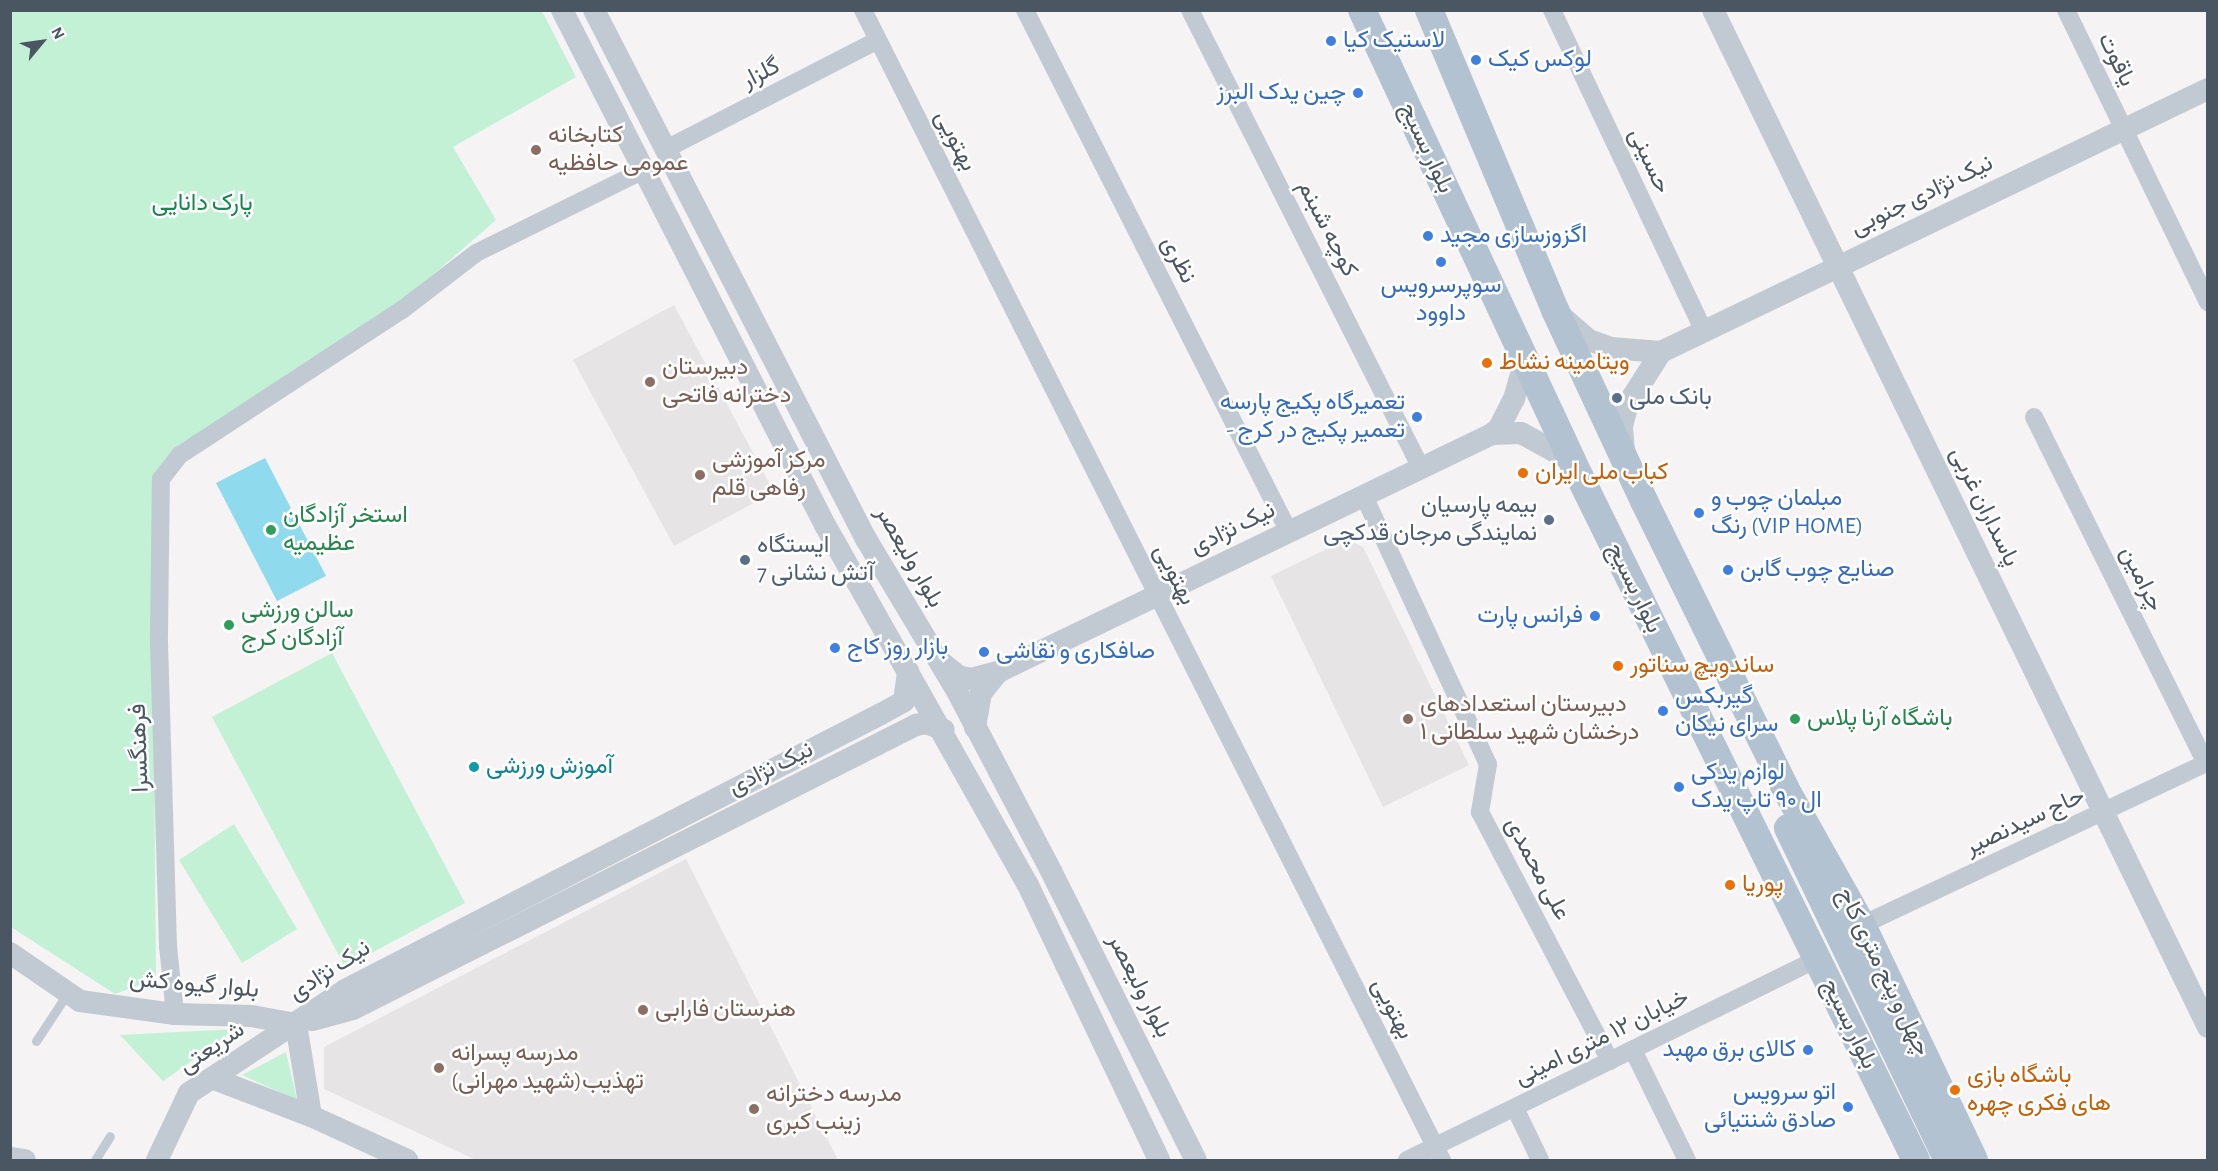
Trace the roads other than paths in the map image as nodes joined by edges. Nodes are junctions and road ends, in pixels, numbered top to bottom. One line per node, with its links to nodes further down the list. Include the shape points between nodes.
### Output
1 (562, 10): 15 (street)
2 (594, 10): 14 (street, بلوار ولیعصر)
3 (863, 10): 11 (street, بهتویی)
4 (1025, 10): 32 (street, نظری)
5 (1190, 10): 29 (street, کوچه شبنم)
6 (1362, 10): 21 (main road, بلوار بسیج)
7 (1429, 10): 18 (main road, بلوار بسیج)
8 (1552, 10): 19 (street, حسینی)
9 (1713, 10): 16 (street, پاسداران غربی)
10 (2066, 10): 13 (street, یاقوت)
11 (878, 40): 14 (street, گلزار); 33 (street, بهتویی)
12 (2208, 89): 13 (street, نیک نژادی جنوبی)
13 (2124, 130): 16 (street, نیک نژادی جنوبی); 17 (street, یاقوت)
14 (666, 149): 23 (street, بلوار ولیعصر)
15 (642, 171): 24 (street); 56 (street, فرهنگسرا, via 476,253 402,310 180,455 161,479 159,635 168,946)
16 (1838, 267): 19 (street, نیک نژادی جنوبی); 45 (street, پاسداران غربی)
17 (2208, 302)
18 (1555, 310): 20 (street, via 1589,340 1611,348); 27 (main road, بلوار بسیج)
19 (1704, 331): 20 (street, نیک نژادی جنوبی)
20 (1661, 352): 27 (street, via 1628,404 1622,426)
21 (1525, 360): 25 (street, via 1514,399); 28 (main road, بلوار بسیج)
22 (2034, 417): 42 (street, چرامین)
23 (804, 418): 24 (street, via 804,435 797,441 784,441); 26 (street, بلوار ولیعصر)
24 (776, 431): 30 (street)
25 (1492, 434): 28 (street, via 1521,433); 29 (street, نیک نژادی)
26 (825, 459): 30 (street, via 812,447 802,447 794,457); 34 (street, بلوار ولیعصر, via 866,539)
27 (1625, 460): 44 (main road, بلوار بسیج)
28 (1572, 461): 54 (main road, بلوار بسیج)
29 (1421, 468): 31 (street, نیک نژادی)
30 (798, 473): 35 (street)
31 (1364, 496): 32 (street, نیک نژادی); 61 (street, علی محمدی, via 1488,764 1480,812)
32 (1289, 532): 33 (street, نیک نژادی)
33 (1157, 595): 36 (street, نیک نژادی); 66 (street, بهتویی)
34 (937, 658): 36 (street, via 958,676 971,679); 39 (street, بلوار ولیعصر)
35 (908, 671): 37 (street); 40 (street)
36 (998, 672): 39 (street, via 981,693)
37 (903, 700): 38 (street, via 917,710); 41 (street, نیک نژادی)
38 (916, 725): 40 (street, via 926,723); 43 (street, نیک نژادی)
39 (975, 727): 46 (street, بلوار ولیعصر)
40 (944, 730): 47 (street)
41 (799, 758): 43 (street); 48 (street, نیک نژادی)
42 (2207, 762): 45 (street, حاج سیدنصیر)
43 (812, 778): 49 (street, نیک نژادی)
44 (1785, 788): 52 (main road, چهل و پنج متری کاج); 78 (main road, via 1787,826)
45 (2103, 812): 52 (street, حاج سیدنصیر); 58 (street, پاسداران غربی)
46 (1052, 873): 47 (street, via 1052,888 1047,893 1041,894); 50 (street, بلوار ولیعصر)
47 (1027, 883): 51 (street)
48 (545, 885): 49 (street); 57 (street, نیک نژادی, via 392,962)
49 (557, 905): 57 (street, نیک نژادی, via 353,1009)
50 (1073, 915): 51 (street, via 1056,902 1046,909); 73 (street, بلوار ولیعصر)
51 (1046, 923): 72 (street)
52 (1862, 925): 79 (main road, چهل و پنج متری کاج)
53 (10, 953): 55 (street, بلوار گیوه کش)
54 (1818, 960): 60 (street, خیابان ۱۲ متری امینی); 77 (main road, بلوار بسیج)
55 (67, 994): 56 (street, بلوار گیوه کش, via 80,1001); 59 (lane)
56 (175, 1014): 57 (street, بلوار گیوه کش, via 251,1016)
57 (296, 1024): 62 (street, شریعتی); 64 (street)
58 (2208, 1027)
59 (36, 1041)
60 (1633, 1050): 61 (street, خیابان ۱۲ متری امینی); 76 (street)
61 (1610, 1061): 63 (street, خیابان ۱۲ متری امینی)
62 (214, 1079): 64 (street); 70 (street, شریعتی, via 189,1093)
63 (1515, 1108): 66 (street, خیابان ۱۲ متری امینی); 75 (street)
64 (311, 1116): 71 (street)
65 (110, 1136): 69 (lane)
66 (1438, 1154): 74 (street, خیابان ۱۲ متری امینی)
67 (10, 1158): 68 (street)
68 (25, 1161)
69 (95, 1161)
70 (157, 1161)
71 (407, 1161)
72 (1159, 1161)
73 (1196, 1161)
74 (1407, 1161)
75 (1540, 1161)
76 (1687, 1161)
77 (1916, 1161)
78 (1948, 1161)
79 (1974, 1161)

